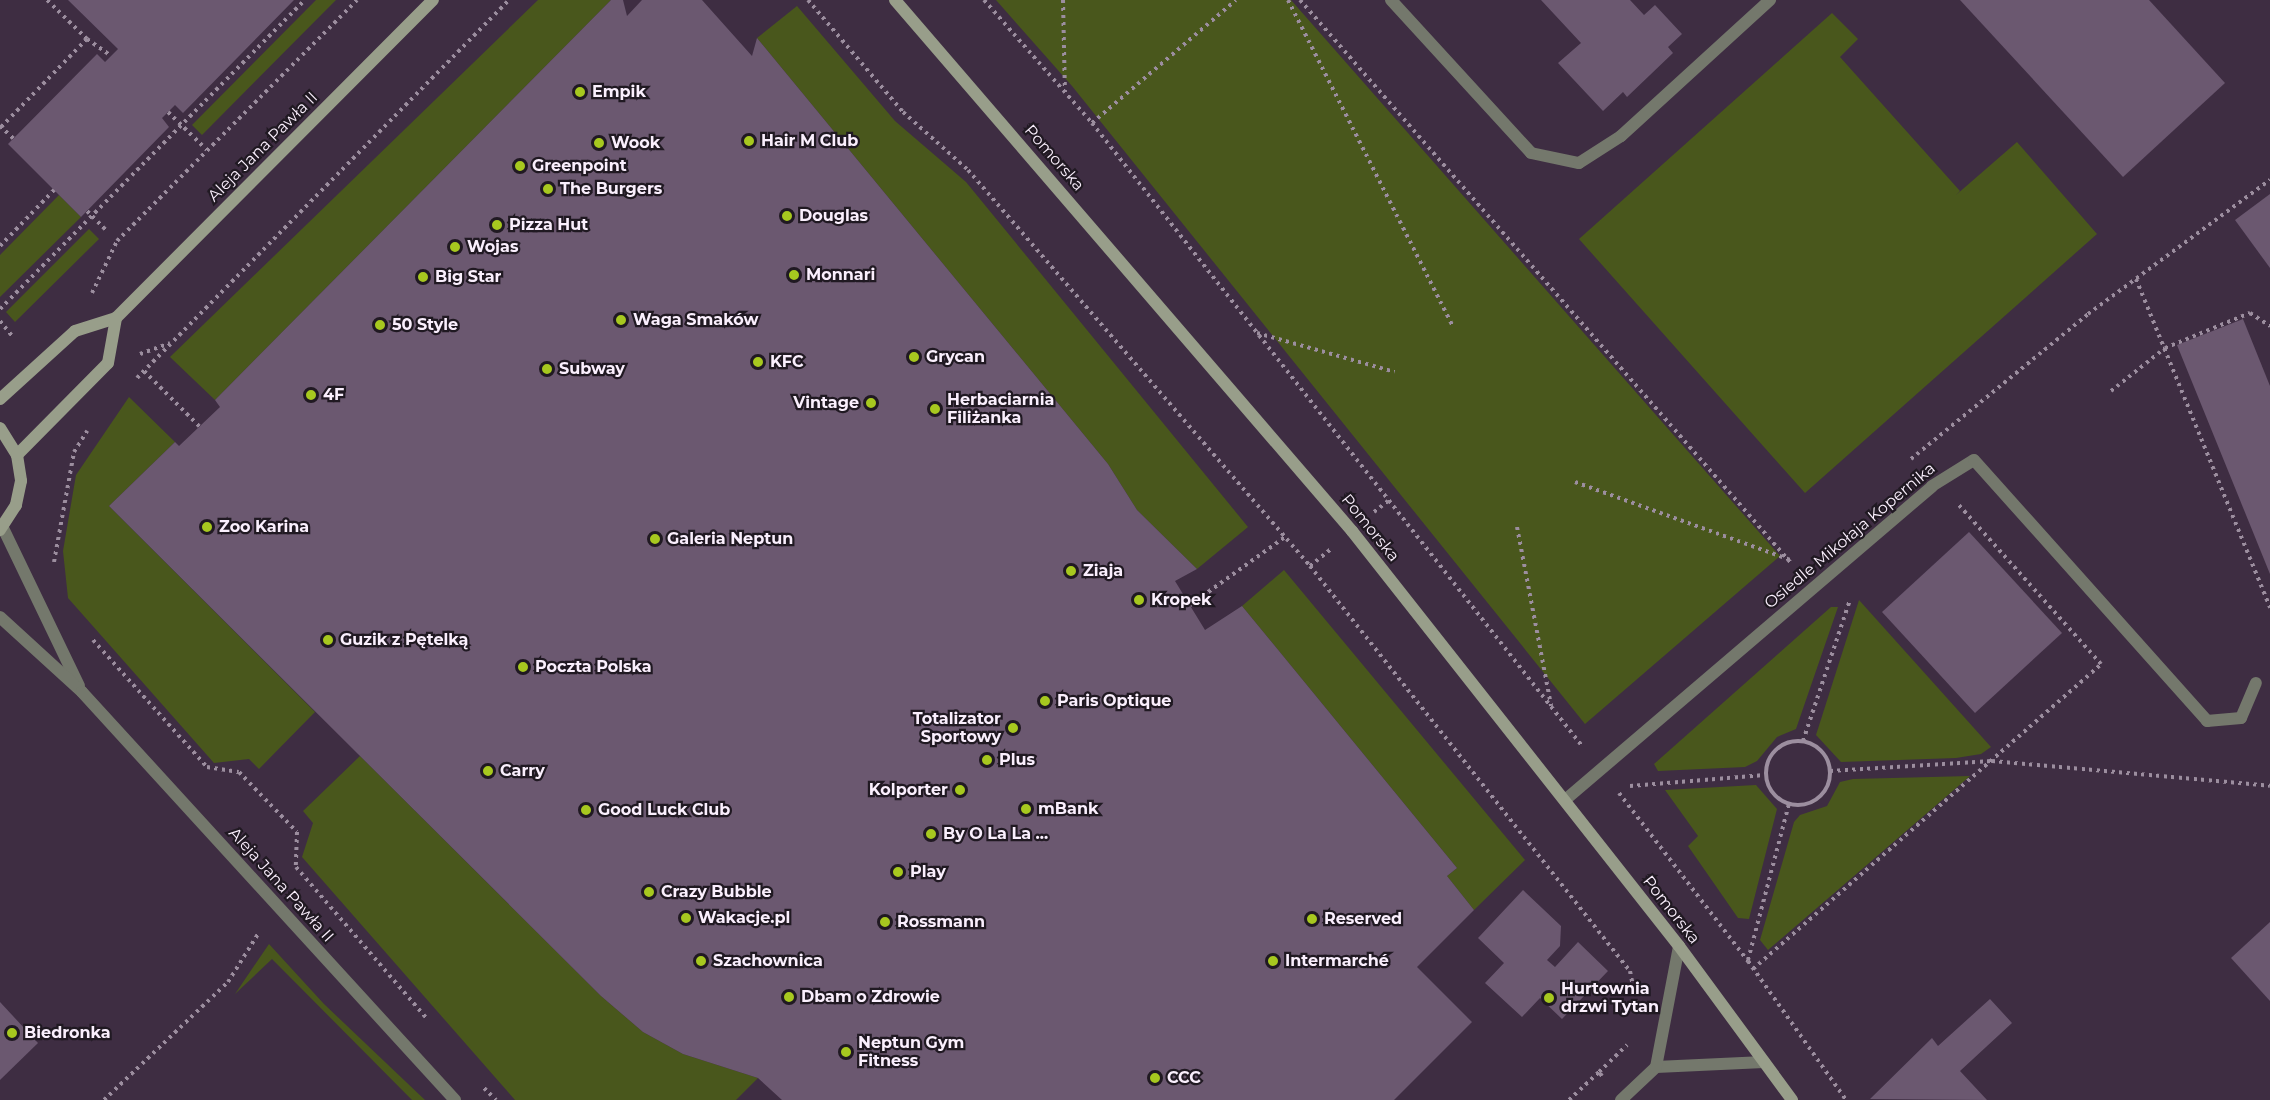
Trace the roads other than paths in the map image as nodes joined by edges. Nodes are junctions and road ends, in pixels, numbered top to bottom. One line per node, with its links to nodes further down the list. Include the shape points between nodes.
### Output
1 (433, 0): 5 (street, Aleja Jana Pawła II)
2 (895, 0): 13 (street, Pomorska, via 1352,531)
3 (1391, 0): 4 (street, via 1531,153 1579,163 1621,136)
4 (1770, 0)
5 (117, 318): 6 (street, Aleja Jana Pawła II, via 75,331); 8 (street, via 108,363)
6 (0, 399)
7 (0, 428): 8 (street)
8 (17, 455): 9 (street, via 21,481 16,506)
9 (2, 529): 12 (street, Aleja Jana Pawła II)
10 (0, 617): 12 (street, Aleja Jana Pawła II)
11 (2256, 683): 13 (street, Osiedle Mikołaja Kopernika, via 2241,718 2207,721 1974,460 1939,482)
12 (82, 692): 18 (street, Aleja Jana Pawła II)
13 (1565, 800): 14 (street, Pomorska)
14 (1679, 946): 15 (street, Pomorska); 16 (street)
15 (1764, 1062): 16 (street); 19 (street, Pomorska)
16 (1656, 1067): 17 (street)
17 (1622, 1099)
18 (455, 1100)
19 (1792, 1100)

